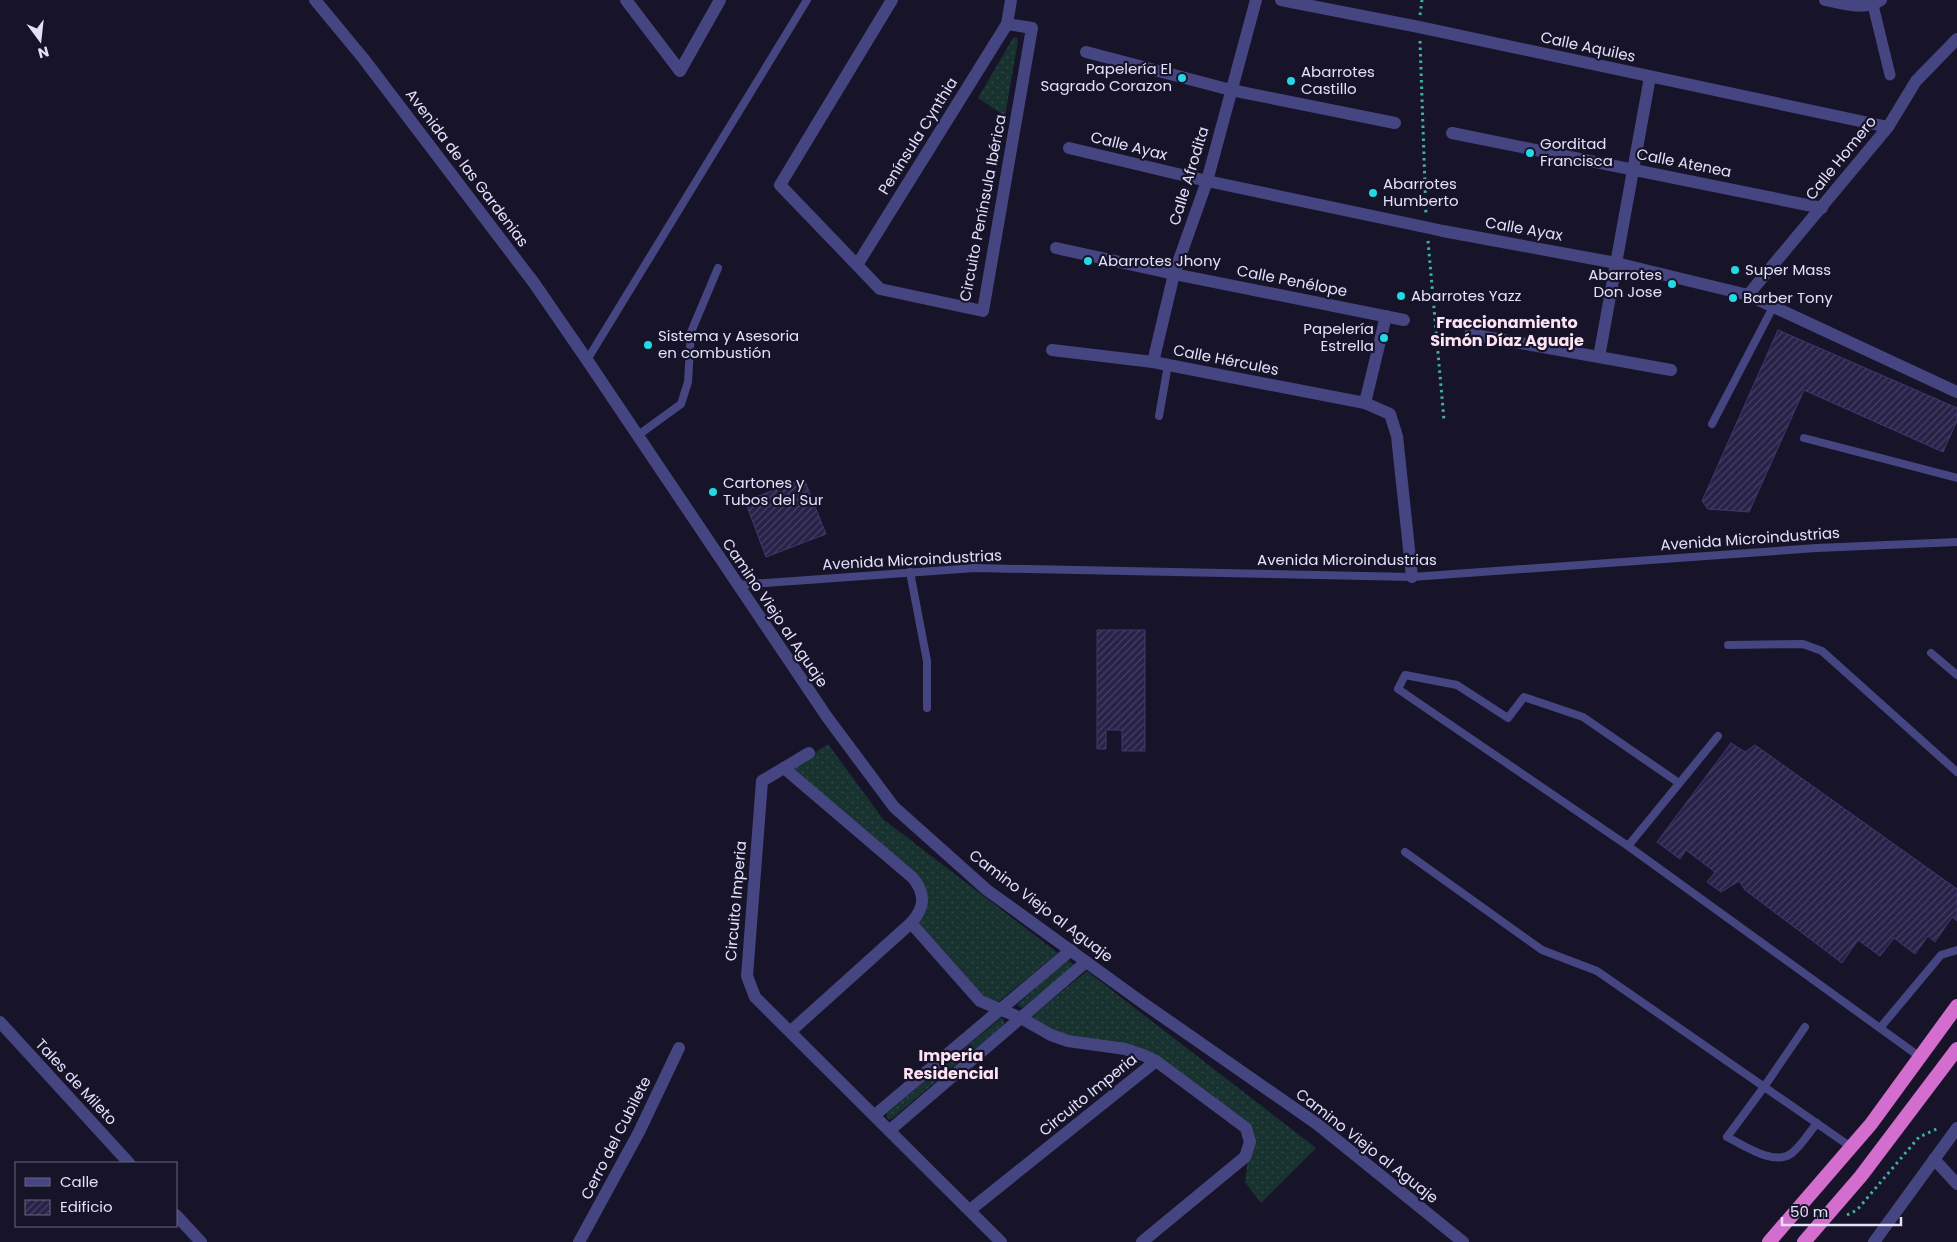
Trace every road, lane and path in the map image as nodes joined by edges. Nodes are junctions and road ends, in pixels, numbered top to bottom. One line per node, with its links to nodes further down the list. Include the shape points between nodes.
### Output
1 (315, 0): 37 (street, Avenida de las Gardenias, via 363,58 528,276)
2 (626, 0): 3 (street, via 680,71)
3 (720, 0)
4 (807, 0): 37 (lane)
5 (892, 0): 27 (street, Circuito Península Ibérica, via 780,185)
6 (1011, 0): 12 (street)
7 (1256, 0): 17 (street, Calle Afrodita)
8 (1281, 0): 16 (street, Calle Aquiles)
9 (1825, 0): 10 (street)
10 (1845, 2): 11 (street, via 1862,6)
11 (1877, 2): 15 (street)
12 (1007, 24): 27 (street, Península Cynthia); 27 (street, Circuito Península Ibérica, via 1032,28 983,310 880,289)
13 (1957, 39): 19 (street, Calle Homero, via 1916,82)
14 (1086, 52): 17 (street)
15 (1890, 76)
16 (1650, 77): 19 (street, Calle Aquiles); 22 (street)
17 (1232, 90): 18 (street); 23 (street, Calle Afrodita)
18 (1395, 123)
19 (1888, 127): 24 (street, Calle Homero)
20 (1452, 133): 22 (street, Calle Atenea)
21 (1069, 148): 23 (street, Calle Ayax)
22 (1633, 170): 24 (street, Calle Atenea); 26 (street)
23 (1207, 182): 26 (street, Calle Ayax, bridge); 29 (street, Calle Afrodita)
24 (1822, 208): 30 (street, Calle Homero)
25 (1056, 248): 29 (street, Calle Penélope)
26 (1616, 263): 30 (street, Calle Ayax); 36 (street)
27 (857, 265)
28 (718, 268): 45 (lane, via 691,332 688,382 681,404)
29 (1174, 274): 32 (street, Calle Penélope); 38 (street, Calle Afrodita)
30 (1748, 295): 31 (street, Calle Ayax)
31 (1773, 307): 41 (street, Calle Ayax); 44 (lane)
32 (1386, 316): 33 (street, Calle Penélope); 42 (street)
33 (1404, 320)
34 (1470, 334): 36 (street)
35 (1052, 350): 38 (street, Calle Hércules)
36 (1599, 357): 40 (street)
37 (587, 360): 45 (street, Camino Viejo al Aguaje)
38 (1153, 362): 39 (street, Calle Hércules)
39 (1168, 365): 42 (street, Calle Hércules); 43 (lane)
40 (1671, 370)
41 (1957, 392)
42 (1366, 403): 50 (street, Calle Hércules, via 1390,414 1396,436)
43 (1159, 416)
44 (1712, 424)
45 (637, 436): 51 (street, Camino Viejo al Aguaje)
46 (1804, 438): 47 (lane)
47 (1957, 478)
48 (1957, 542): 50 (lane, Avenida Microindustrias, via 1817,548)
49 (910, 572): 50 (lane, Avenida Microindustrias, via 976,568); 51 (lane, Avenida Microindustrias); 55 (lane, via 927,661)
50 (1412, 577)
51 (737, 584): 64 (street, Camino Viejo al Aguaje, via 827,717 894,807 988,890)
52 (1728, 645): 59 (lane, via 1803,644 1822,651)
53 (1931, 653): 54 (lane)
54 (1957, 675)
55 (927, 708)
56 (1718, 736): 60 (lane)
57 (809, 753): 58 (street, Circuito Imperia)
58 (784, 768): 63 (street, via 921,887 922,903); 73 (street, Circuito Imperia, via 762,781 746,976 756,997)
59 (1957, 772)
60 (1679, 784): 61 (lane); 61 (lane, via 1583,717 1524,696 1508,718 1457,686 1405,675 1398,689)
61 (1628, 846): 72 (lane)
62 (1405, 852): 78 (lane, via 1542,950 1597,971)
63 (911, 923): 68 (street, Circuito Imperia, via 980,1001); 73 (street)
64 (1071, 950): 66 (street, Camino Viejo al Aguaje); 68 (street)
65 (1957, 950): 72 (lane, via 1941,955)
66 (1086, 962): 69 (street); 96 (street, Camino Viejo al Aguaje, via 1317,1124)
67 (1957, 1006): 76 (highway)
68 (998, 1010): 69 (street, Circuito Imperia); 79 (street)
69 (1022, 1018): 77 (street, Circuito Imperia, via 1068,1041 1125,1049); 83 (street)
70 (0, 1022): 86 (street, Tales de Mileto)
71 (1805, 1027): 78 (lane)
72 (1880, 1028): 76 (lane)
73 (791, 1032): 79 (street, Circuito Imperia)
74 (679, 1048): 93 (street, Cerro del Cubilete, via 639,1132)
75 (1957, 1049): 98 (highway, via 1861,1176)
76 (1920, 1057): 84 (highway)
77 (1156, 1061): 88 (street, Circuito Imperia); 95 (street, Circuito Imperia, via 1246,1128 1250,1142 1245,1157)
78 (1764, 1087): 80 (lane); 80 (lane, via 1727,1137 1769,1157 1781,1158 1791,1154)
79 (874, 1115): 83 (street, Circuito Imperia)
80 (1817, 1124): 84 (lane)
81 (1942, 1127): 90 (path, via 1919,1137 1857,1210)
82 (1957, 1128): 85 (street)
83 (890, 1130): 88 (street, Circuito Imperia)
84 (1851, 1147): 97 (highway)
85 (1934, 1159): 87 (street); 91 (street)
86 (128, 1162)
87 (1957, 1184)
88 (970, 1210): 94 (street, Circuito Imperia)
89 (178, 1217): 92 (street)
90 (1840, 1219)
91 (1876, 1241)
92 (201, 1242)
93 (579, 1242)
94 (1001, 1242)
95 (1142, 1242)
96 (1463, 1242)
97 (1769, 1242)
98 (1804, 1242)

